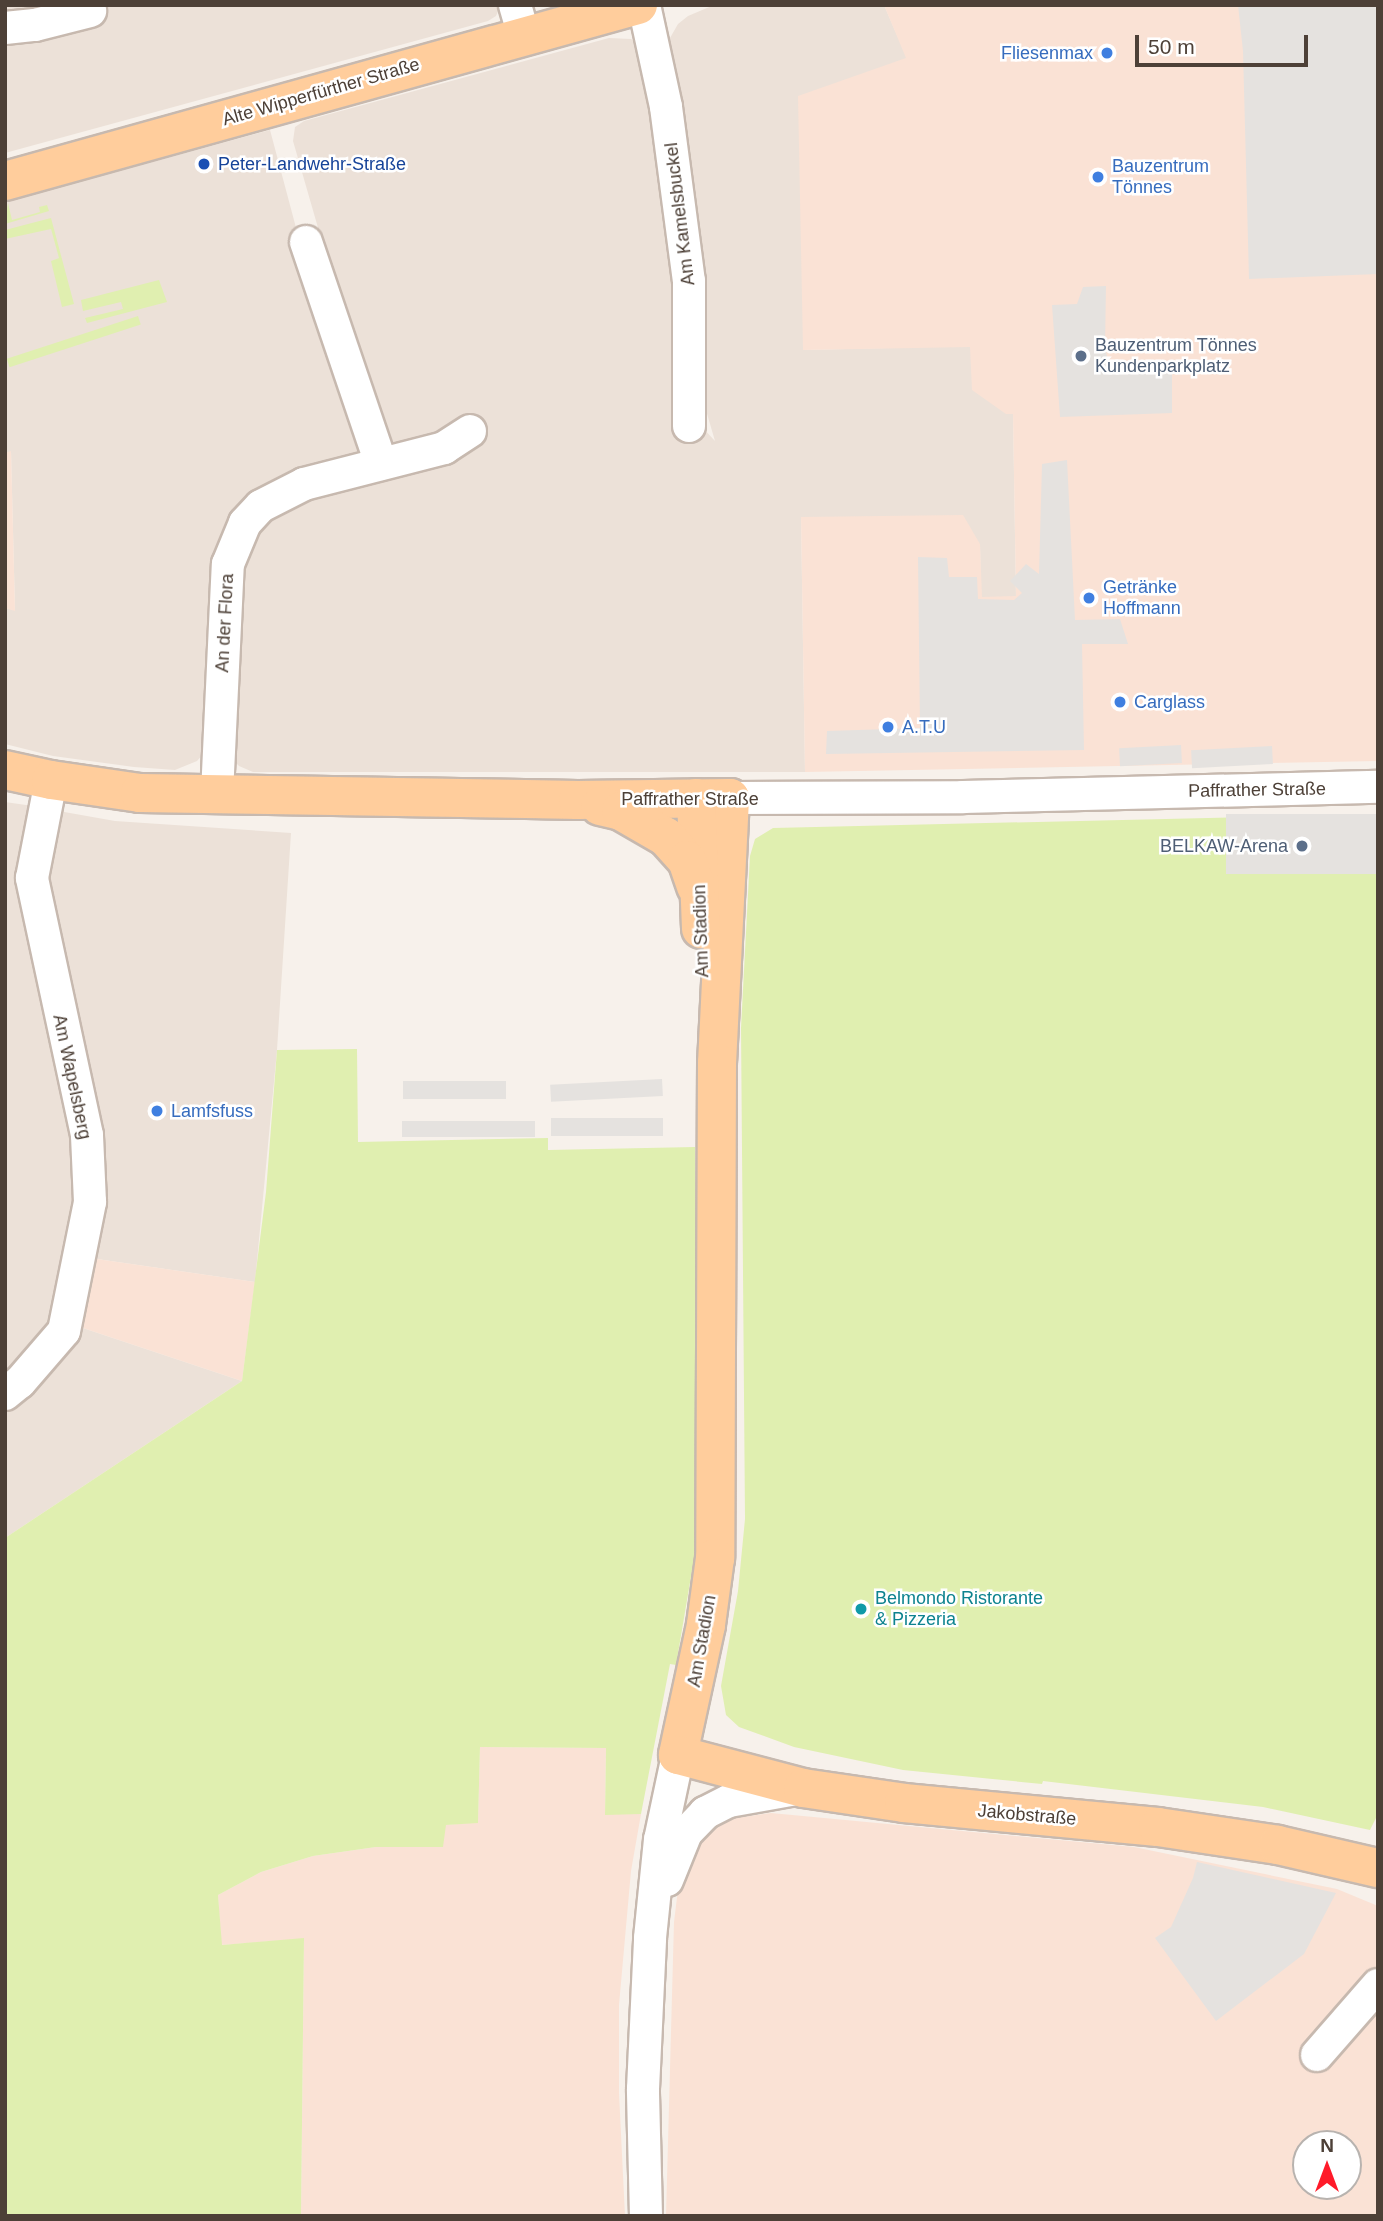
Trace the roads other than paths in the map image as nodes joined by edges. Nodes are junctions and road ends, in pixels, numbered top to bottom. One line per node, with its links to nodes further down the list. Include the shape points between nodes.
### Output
1 (638, 5): 4 (main road, Alte Wipperfürther Straße)
2 (644, 5): 8 (street, Am Kamelsbuckel, via 666,107 689,281)
3 (90, 11): 5 (street)
4 (520, 21): 6 (main road, Alte Wipperfürther Straße)
5 (5, 28)
6 (5, 181)
7 (306, 242): 10 (street)
8 (689, 426)
9 (470, 431): 10 (street, An der Flora, via 444,448)
10 (381, 464): 14 (street, An der Flora, via 304,485 261,506 234,542 228,564)
11 (5, 769): 12 (main road, Paffrather Straße)
12 (51, 780): 14 (main road, Paffrather Straße, via 140,793); 19 (street, Am Wapelsberg, via 32,878 87,1135 90,1202 64,1331)
13 (1378, 787): 15 (street, Paffrather Straße)
14 (217, 794): 16 (main road, Paffrather Straße)
15 (713, 798): 16 (main road, Paffrather Straße); 17 (main road, Am Stadion); 18 (main road, Am Stadion)
16 (578, 800): 17 (main road, via 621,811 666,837 687,860)
17 (700, 900): 18 (main road, Am Stadion, via 703,1010)
18 (717, 1063): 20 (main road, Am Stadion, via 715,1558 706,1625)
19 (5, 1394)
20 (678, 1755): 21 (main road, Jakobstraße); 23 (street, Am Stadion, via 660,1840)
21 (803, 1788): 22 (main road, Jakobstraße, via 904,1803 1158,1827 1278,1845); 23 (street, via 729,1801 705,1813 686,1833 673,1860)
22 (1378, 1868)
23 (650, 1938): 26 (street, Am Stadion, via 643,2089)
24 (1378, 1985): 25 (street)
25 (1317, 2055)
26 (646, 2216)

